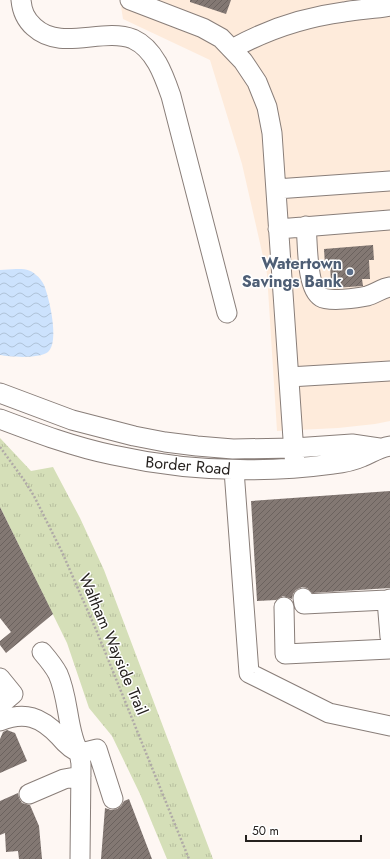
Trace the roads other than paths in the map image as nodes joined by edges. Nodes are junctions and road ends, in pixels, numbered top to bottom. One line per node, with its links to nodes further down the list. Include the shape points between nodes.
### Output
1 (21, 0): 11 (street, via 23,14 43,33 64,38 121,37 142,45 151,54 171,96)
2 (130, 0): 4 (street, via 203,28 221,38)
3 (390, 6): 4 (street, via 343,12 299,22 255,37)
4 (232, 49): 6 (street, via 254,76 267,107 272,133)
5 (390, 181): 6 (street)
6 (276, 189): 9 (street)
7 (390, 220): 8 (street)
8 (306, 226): 9 (street); 10 (street, via 310,278 321,297 333,299 368,296)
9 (278, 228): 13 (street)
10 (390, 287)
11 (226, 313)
12 (390, 371): 13 (street)
13 (289, 377): 17 (street)
14 (0, 393): 17 (street, Border Road, via 72,420 134,436 233,449)
15 (0, 419): 19 (street, Border Road, via 48,437 111,455 170,465)
16 (385, 447): 17 (street, Border Road, via 352,444); 18 (street, Border Road, via 346,462)
17 (294, 448): 18 (street)
18 (295, 468): 19 (street, Border Road)
19 (234, 470): 29 (street, via 249,673 329,713)
20 (303, 598): 21 (street, via 304,604)
21 (388, 600): 23 (street)
22 (284, 607): 24 (street, via 285,654)
23 (390, 637)
24 (390, 649)
25 (42, 652): 30 (street, via 58,676 73,737)
26 (0, 678): 27 (street)
27 (6, 700)
28 (0, 721): 30 (street, via 12,717 38,719 48,725 68,746)
29 (390, 726)
30 (80, 753): 31 (street); 31 (street, via 97,749 111,791)
31 (81, 779): 32 (street, via 64,779); 33 (street)
32 (29, 794)
33 (80, 859)

